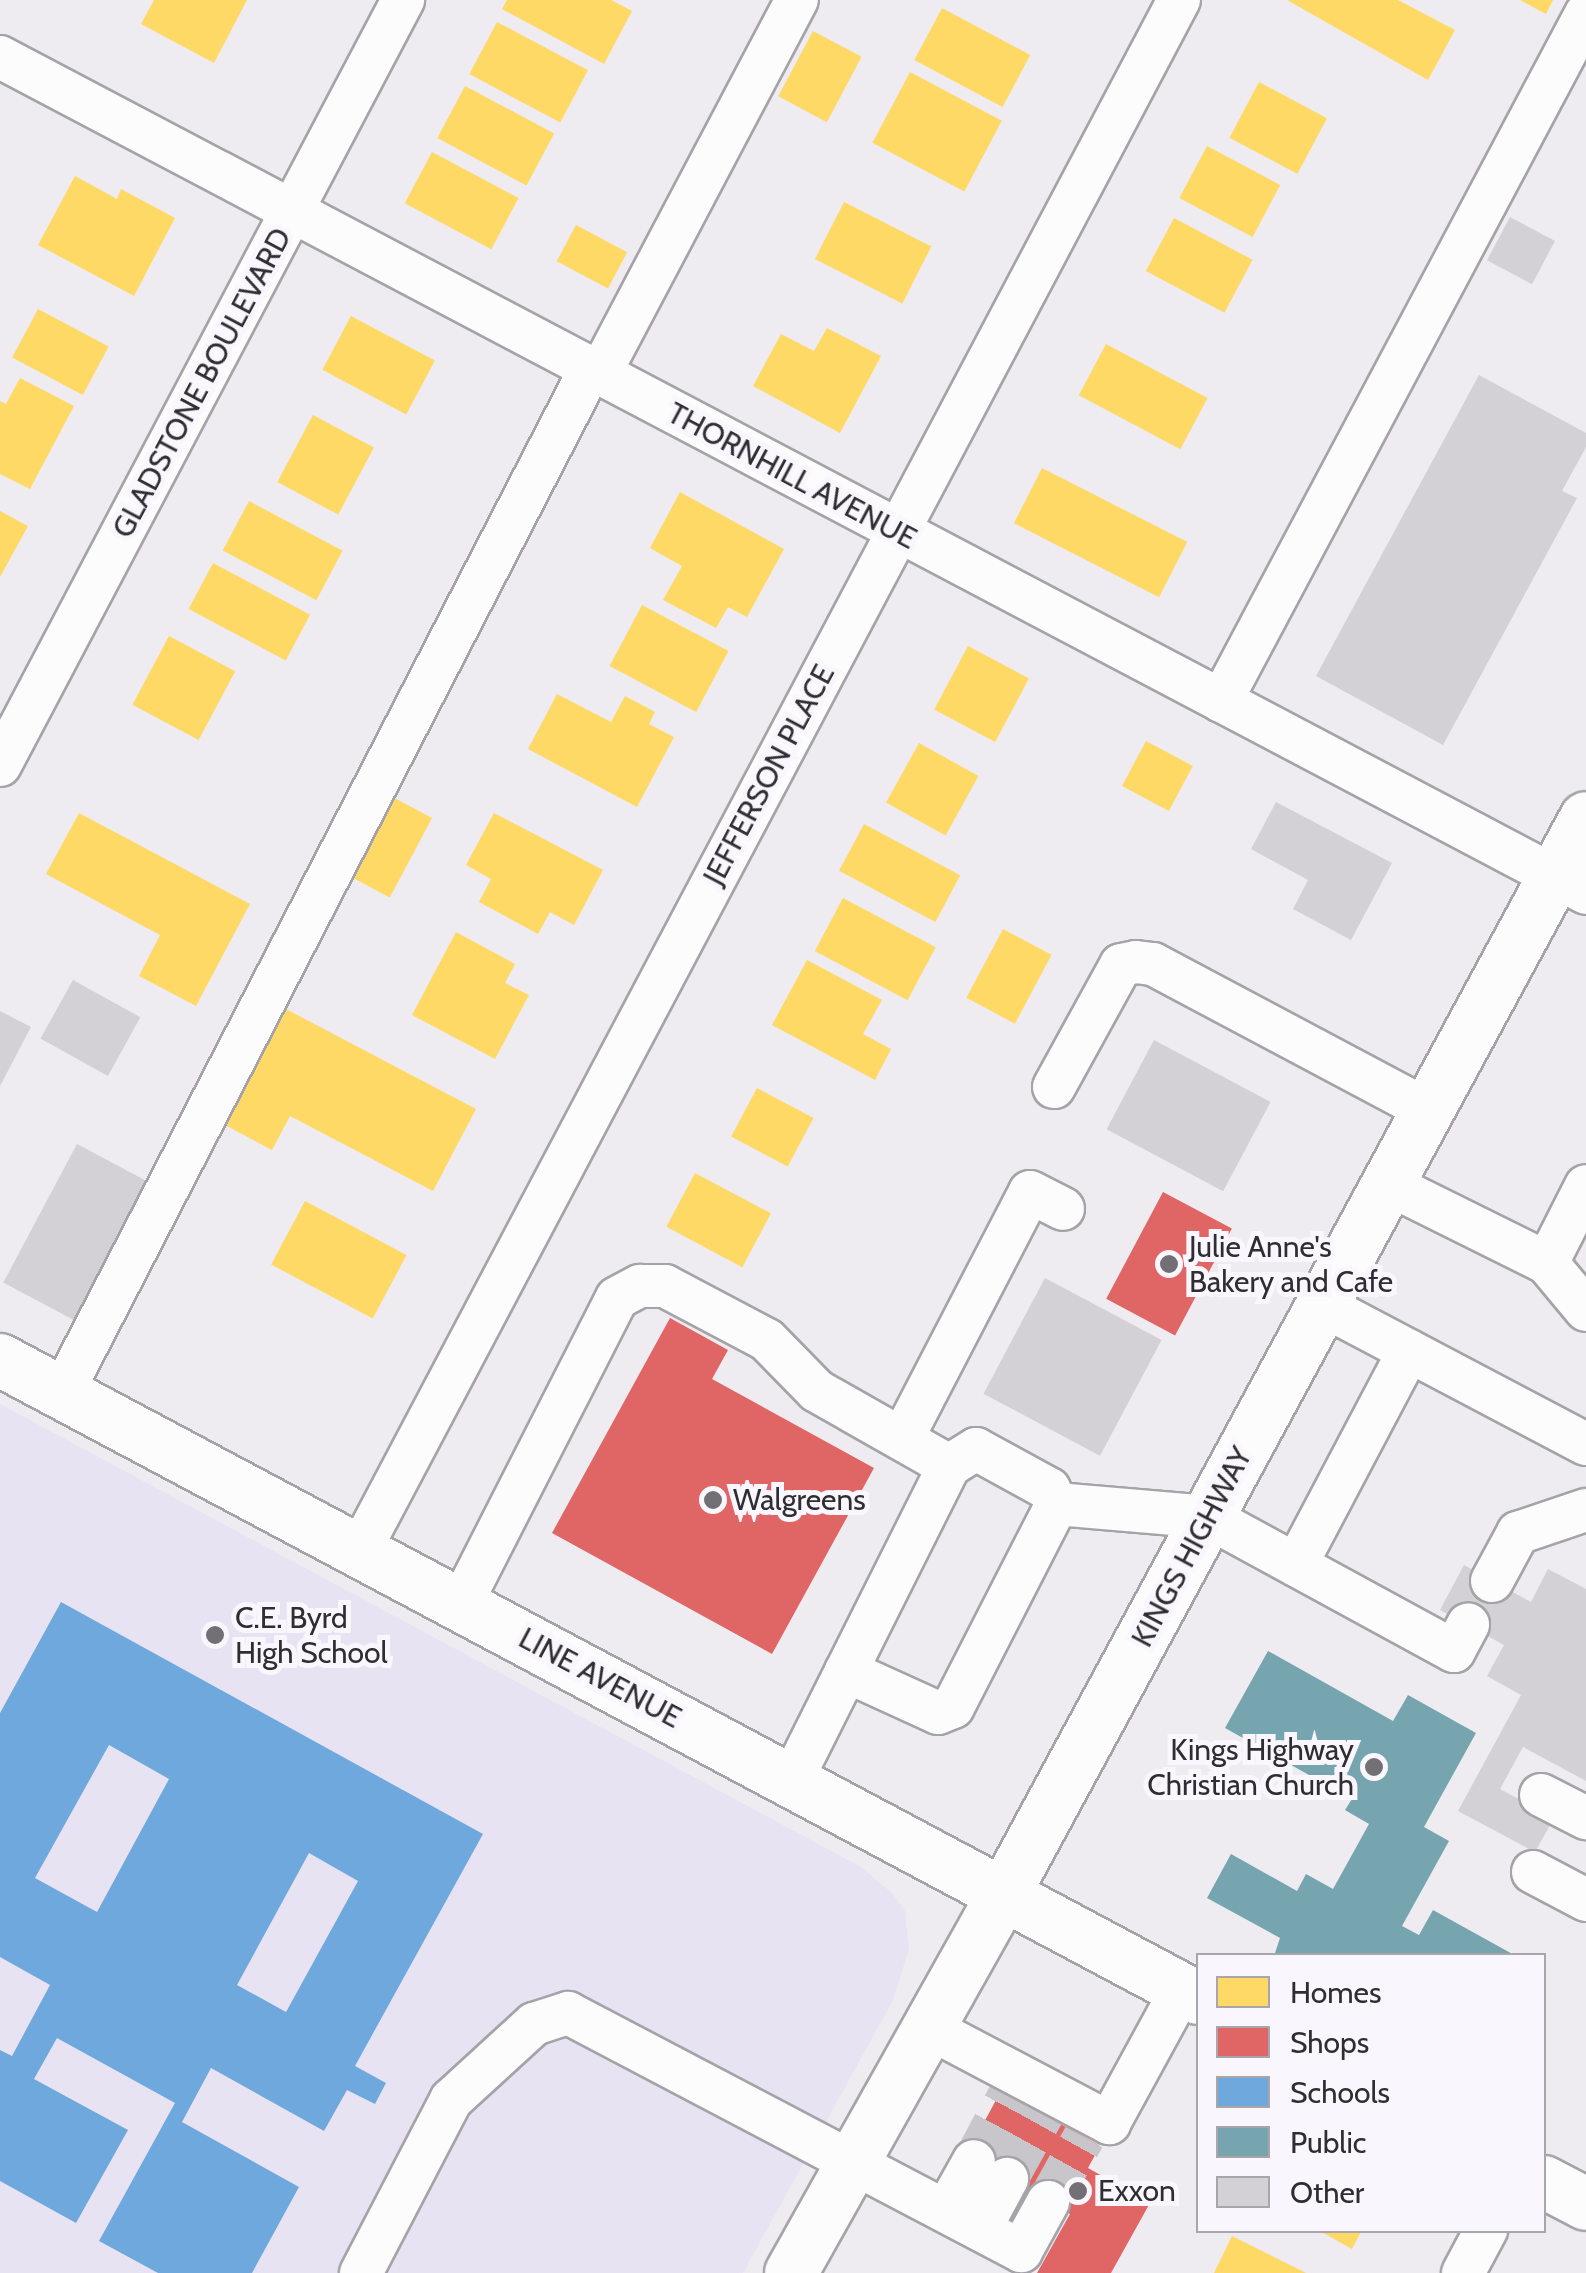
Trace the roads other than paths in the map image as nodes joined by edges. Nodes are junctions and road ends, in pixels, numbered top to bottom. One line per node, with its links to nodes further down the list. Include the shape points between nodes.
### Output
1 (402, 0): 6 (street, GLADSTONE BOULEVARD)
2 (797, 0): 7 (street)
3 (1180, 0): 8 (street, JEFFERSON PLACE)
4 (1586, 14): 9 (street)
5 (0, 57): 6 (street, THORNHILL AVENUE)
6 (291, 213): 7 (street, THORNHILL AVENUE); 10 (street, GLADSTONE BOULEVARD)
7 (594, 373): 8 (street, THORNHILL AVENUE); 23 (street)
8 (898, 531): 9 (street, THORNHILL AVENUE); 30 (street, JEFFERSON PLACE)
9 (1221, 701): 12 (street, THORNHILL AVENUE)
10 (0, 764)
11 (1586, 818): 12 (main road, KINGS HIGHWAY)
12 (1570, 884): 14 (main road, KINGS HIGHWAY)
13 (1054, 1087): 14 (street, via 1120,965 1136,962 1153,964)
14 (1428, 1110): 15 (main road, KINGS HIGHWAY)
15 (1388, 1184): 18 (street); 19 (main road, KINGS HIGHWAY)
16 (1586, 1186): 18 (street)
17 (1063, 1209): 24 (street, via 1030,1192)
18 (1547, 1263): 20 (street)
19 (1322, 1305): 21 (street); 29 (main road, KINGS HIGHWAY)
20 (1586, 1310)
21 (1409, 1351): 25 (street); 31 (street)
22 (0, 1360): 23 (main road, LINE AVENUE)
23 (62, 1393): 30 (main road, LINE AVENUE)
24 (902, 1439): 26 (street); 33 (street, via 817,1391 767,1340 665,1286 640,1286 617,1298)
25 (1586, 1444)
26 (949, 1466): 27 (street, via 976,1449 1048,1489); 35 (street)
27 (1057, 1504): 29 (street); 35 (street, via 953,1706 938,1714)
28 (1586, 1510): 32 (street, via 1518,1533)
29 (1208, 1517): 31 (street); 40 (main road, KINGS HIGHWAY)
30 (360, 1550): 33 (main road, LINE AVENUE)
31 (1296, 1565): 34 (street, via 1454,1651)
32 (1492, 1580)
33 (461, 1604): 36 (main road, LINE AVENUE)
34 (1468, 1625)
35 (846, 1671): 36 (street)
36 (791, 1781): 40 (main road, LINE AVENUE)
37 (1542, 1796): 38 (street)
38 (1586, 1818)
39 (1533, 1872): 41 (street)
40 (1004, 1894): 42 (main road, LINE AVENUE); 43 (main road, KINGS HIGHWAY)
41 (1586, 1900)
42 (1190, 1994): 43 (street, via 1109,2123 1090,2127)
43 (929, 2028): 44 (main road, KINGS HIGHWAY)
44 (854, 2162): 49 (street); 51 (street, via 568,2013 534,2024 451,2100); 52 (main road, KINGS HIGHWAY)
45 (990, 2170): 49 (street)
46 (1546, 2183): 48 (main road)
47 (1048, 2202): 49 (street, via 1022,2252)
48 (1586, 2204)
49 (963, 2220)
50 (1484, 2233): 53 (street)
51 (360, 2273)
52 (791, 2273)
53 (1463, 2273)

